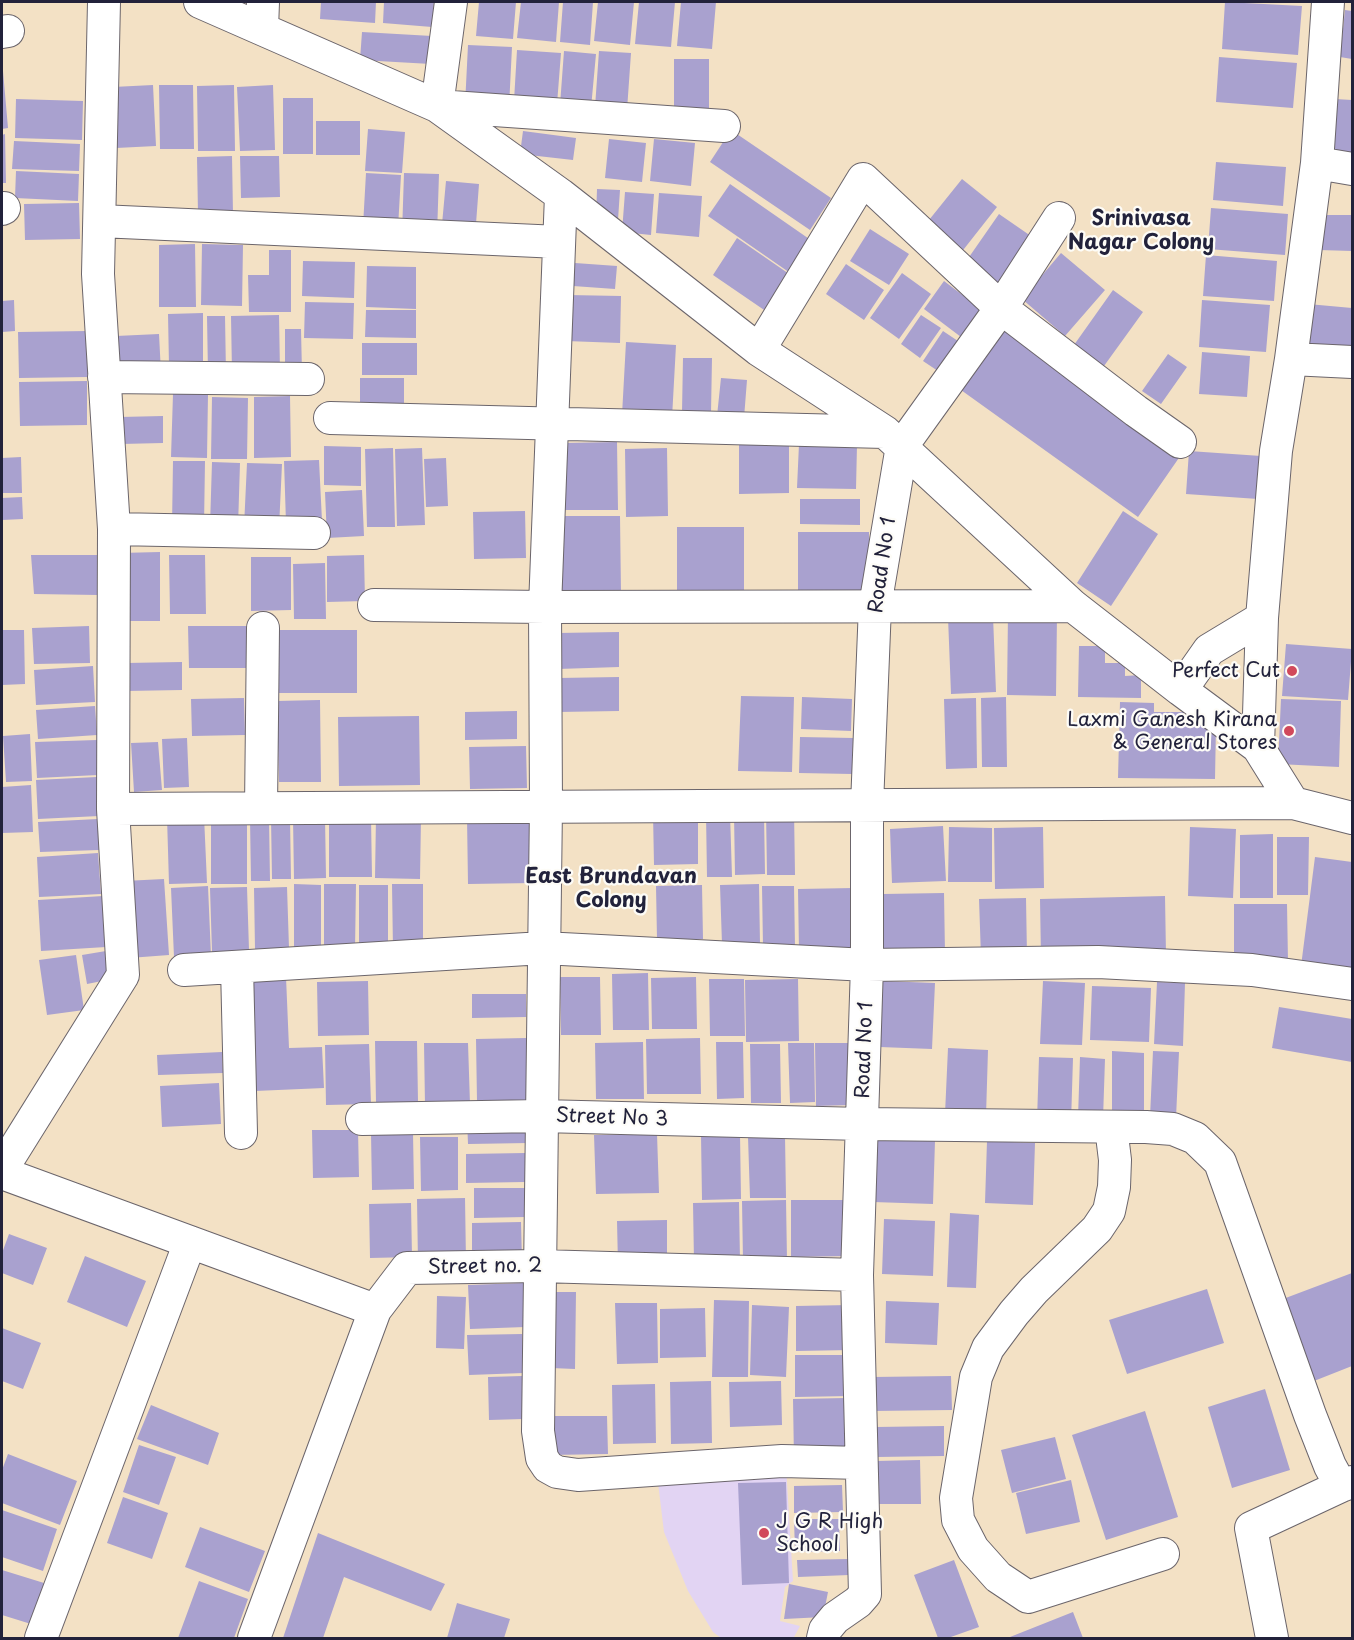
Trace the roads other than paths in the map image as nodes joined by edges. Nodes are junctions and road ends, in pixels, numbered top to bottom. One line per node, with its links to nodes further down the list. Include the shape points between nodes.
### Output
1 (104, 2): 12 (street)
2 (200, 2): 5 (street)
3 (451, 2): 6 (street)
4 (1328, 2): 8 (street)
5 (263, 15): 6 (street)
6 (437, 106): 7 (street); 10 (street)
7 (724, 126)
8 (1317, 163): 9 (street); 16 (street)
9 (1353, 169)
10 (561, 195): 13 (street); 15 (street)
11 (1059, 218): 14 (street)
12 (100, 221): 13 (street); 18 (street, via 98,274)
13 (559, 242): 21 (street)
14 (1001, 308): 15 (street, via 863,179); 22 (street); 23 (street)
15 (759, 350): 22 (street)
16 (1291, 359): 17 (street); 30 (street, via 1276,451)
17 (1353, 362)
18 (104, 377): 19 (street); 24 (street)
19 (308, 379)
20 (330, 418): 21 (street)
21 (552, 424): 22 (street); 29 (street)
22 (894, 439): 27 (street, Road No 1); 28 (street)
23 (1180, 442)
24 (114, 529): 25 (street); 37 (street)
25 (314, 533)
26 (374, 605): 29 (street)
27 (875, 606): 28 (street); 29 (street); 35 (street, Road No 1)
28 (1073, 606): 32 (street)
29 (545, 607): 36 (street)
30 (1262, 618): 32 (street, via 1209,650); 33 (street)
31 (263, 628): 38 (street)
32 (1181, 690): 33 (street)
33 (1258, 747): 34 (street)
34 (1293, 803): 35 (street); 39 (street)
35 (867, 805): 36 (street); 41 (street, Road No 1)
36 (546, 806): 38 (street); 40 (street)
37 (113, 808): 38 (street); 50 (street, via 123,975)
38 (261, 808)
39 (1353, 818)
40 (543, 948): 41 (street); 42 (street); 45 (street)
41 (867, 965): 44 (street, via 1098,962 1252,970); 47 (street, Road No 1)
42 (237, 967): 43 (street); 49 (street)
43 (183, 970)
44 (1353, 984)
45 (541, 1116): 46 (street, Street No 3); 47 (street, Street No 3); 52 (street)
46 (362, 1119)
47 (862, 1124): 48 (street, Street No 3); 53 (street, Road No 1)
48 (1112, 1126): 56 (street, Street No 3, via 1173,1129 1195,1138 1220,1162 1330,1466); 57 (street, via 1115,1160 1109,1211 1097,1229 1014,1313 988,1348 976,1377 956,1498 958,1520 973,1549 998,1577 1028,1597)
49 (241, 1133)
50 (2, 1171): 51 (street)
51 (190, 1242): 54 (street); 58 (street)
52 (539, 1266): 53 (street, Street no. 2); 54 (street, Street no. 2, via 407,1268); 55 (street, via 538,1431 542,1458 548,1467 578,1474 782,1461)
53 (858, 1275): 55 (street, Road No 1)
54 (375, 1310): 59 (street, Street no. 2)
55 (861, 1463): 60 (street, Road No 1, via 865,1594 835,1618)
56 (1347, 1484): 61 (street, via 1251,1528)
57 (1163, 1554)
58 (40, 1638)
59 (254, 1638)
60 (823, 1638)
61 (1272, 1638)

